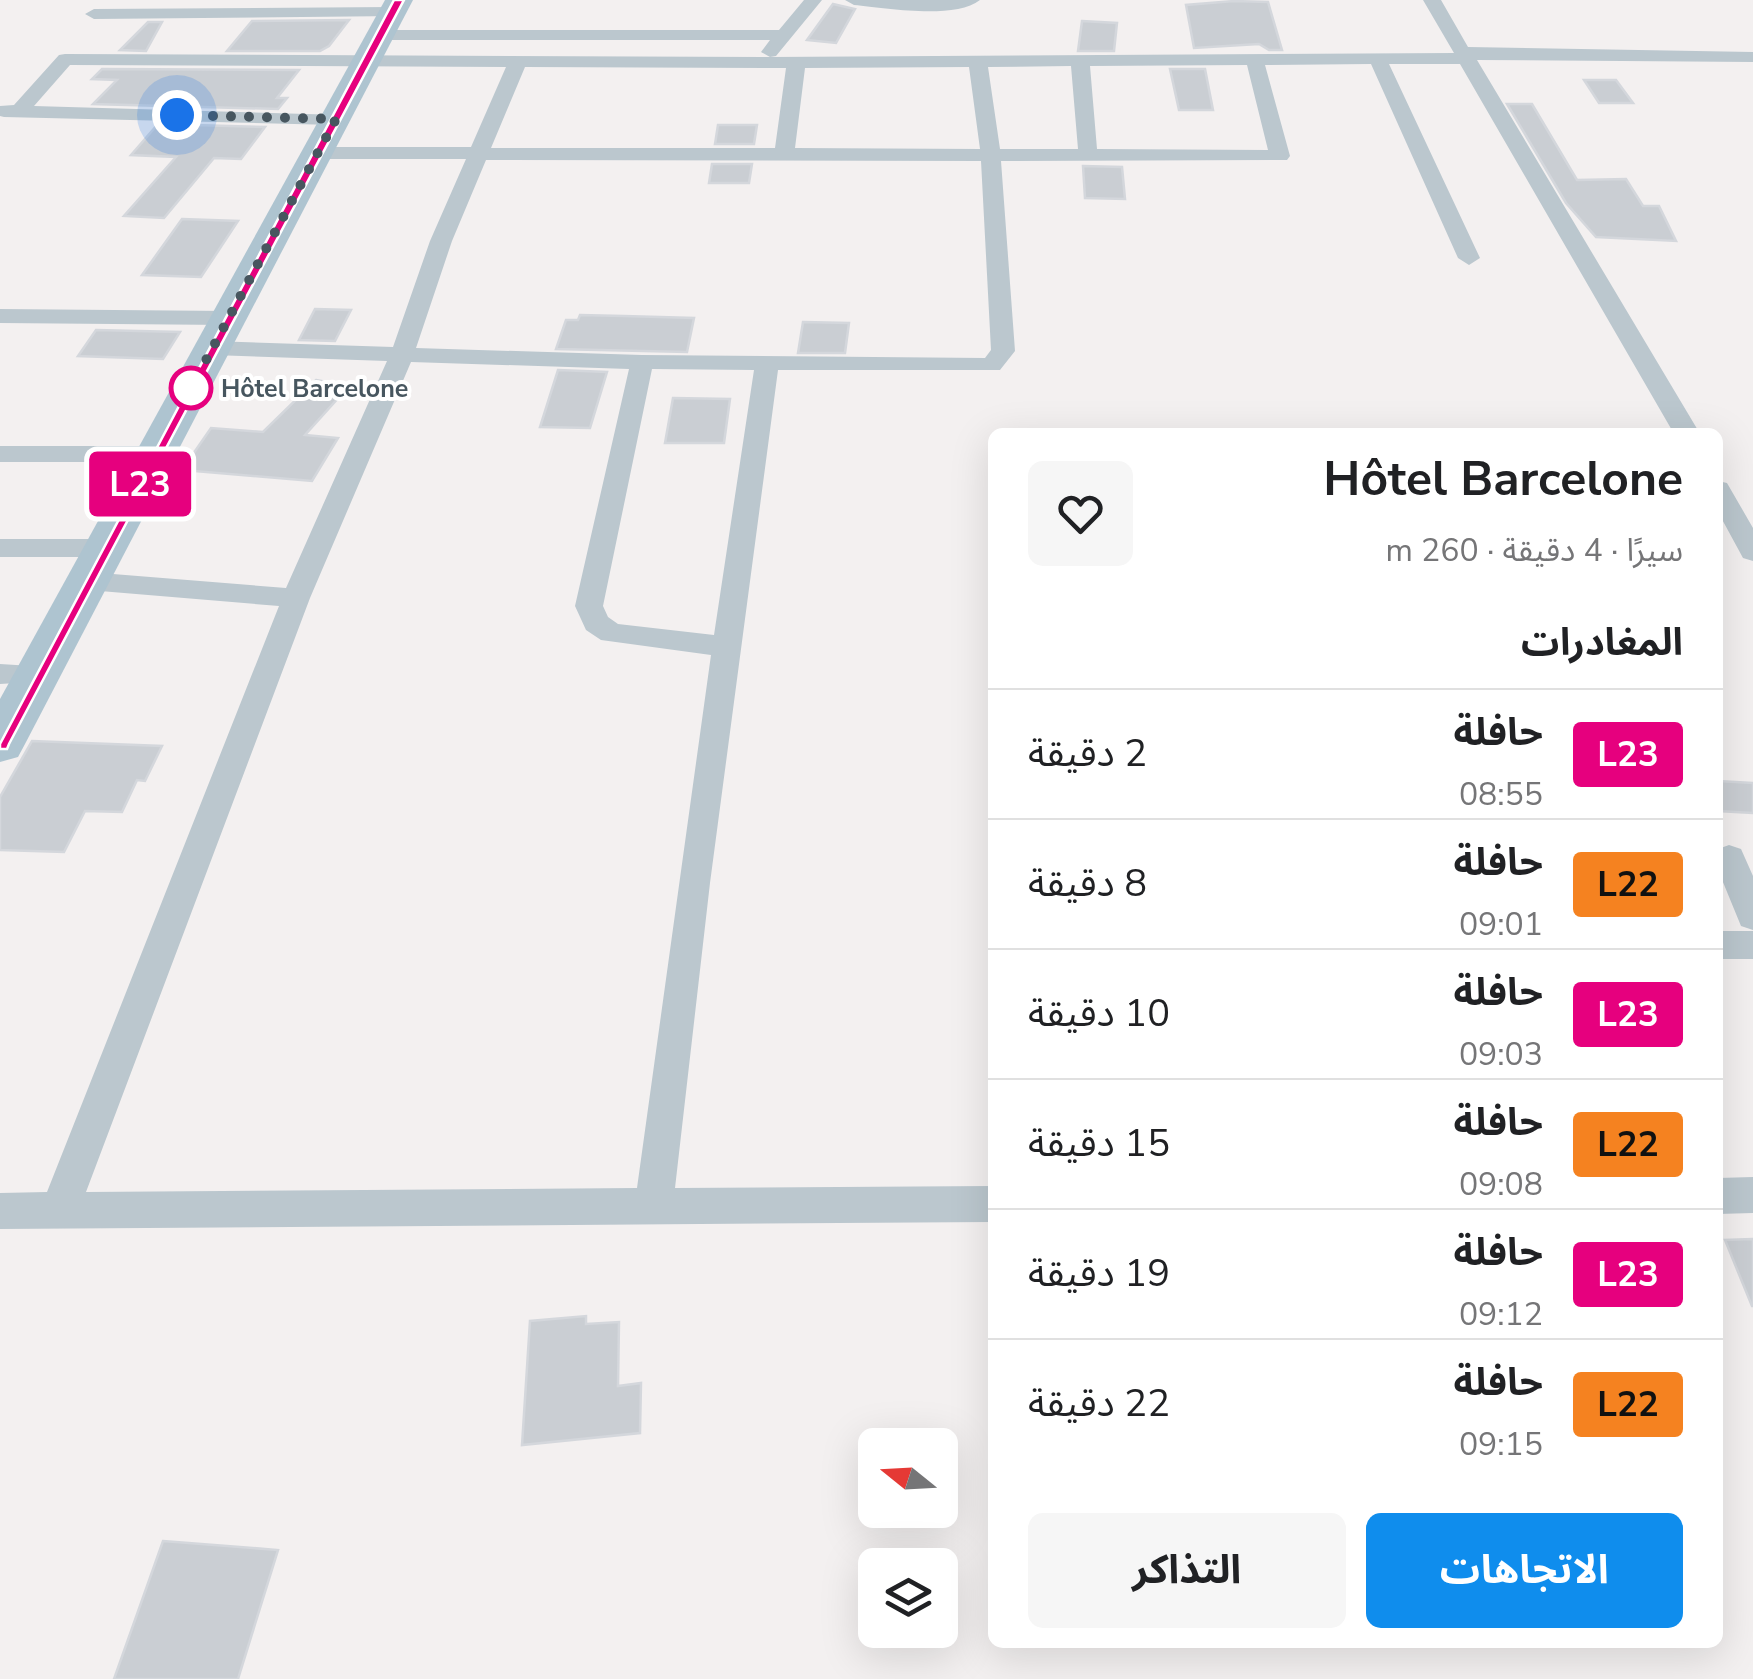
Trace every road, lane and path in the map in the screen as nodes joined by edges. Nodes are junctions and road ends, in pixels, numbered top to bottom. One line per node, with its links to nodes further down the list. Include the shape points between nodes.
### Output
1 (813, 0): 7 (street)
2 (854, 0): 3 (street, via 926,6)
3 (971, 0)
4 (1432, 0): 8 (street)
5 (384, 27): 6 (street); 6 (street); 7 (street); 12 (street); 18 (main road)
6 (84, 29): 17 (street)
7 (784, 35): 15 (street)
8 (1467, 55): 9 (street); 10 (street); 31 (street)
9 (1753, 57)
10 (1378, 59): 11 (street); 24 (street)
11 (1255, 60): 13 (street); 21 (street, via 1280,156)
12 (518, 61): 15 (street); 20 (street)
13 (1080, 61): 14 (street); 21 (street)
14 (978, 62): 16 (street); 23 (street)
15 (761, 63): 16 (street)
16 (796, 63): 22 (street)
17 (10, 111): 18 (street)
18 (336, 119): 19 (main road)
19 (317, 153): 20 (street); 26 (main road)
20 (477, 154): 22 (street); 28 (street)
21 (1088, 155): 23 (street)
22 (784, 156): 23 (street)
23 (991, 158): 30 (street, via 1000,358 979,366)
24 (1468, 258)
25 (8, 316): 26 (street); 27 (street)
26 (220, 333): 28 (street); 33 (main road)
27 (0, 338)
28 (402, 354): 29 (street); 38 (street)
29 (642, 362): 30 (street); 39 (street, via 588,606 611,634)
30 (767, 364): 39 (street)
31 (1684, 428)
32 (0, 454): 33 (street)
33 (156, 454): 37 (main road)
34 (1723, 498): 36 (street)
35 (0, 548): 37 (street)
36 (1753, 552)
37 (96, 565): 38 (street); 40 (main road)
38 (296, 598): 51 (street)
39 (727, 647): 49 (street)
40 (19, 674): 41 (main road)
41 (0, 744)
42 (1729, 858): 43 (street)
43 (1753, 916)
44 (1723, 945): 45 (street)
45 (1753, 945)
46 (1723, 1196): 47 (street)
47 (1753, 1196)
48 (988, 1204): 49 (street)
49 (654, 1206): 51 (street)
50 (0, 1211): 51 (street)
51 (59, 1211)

